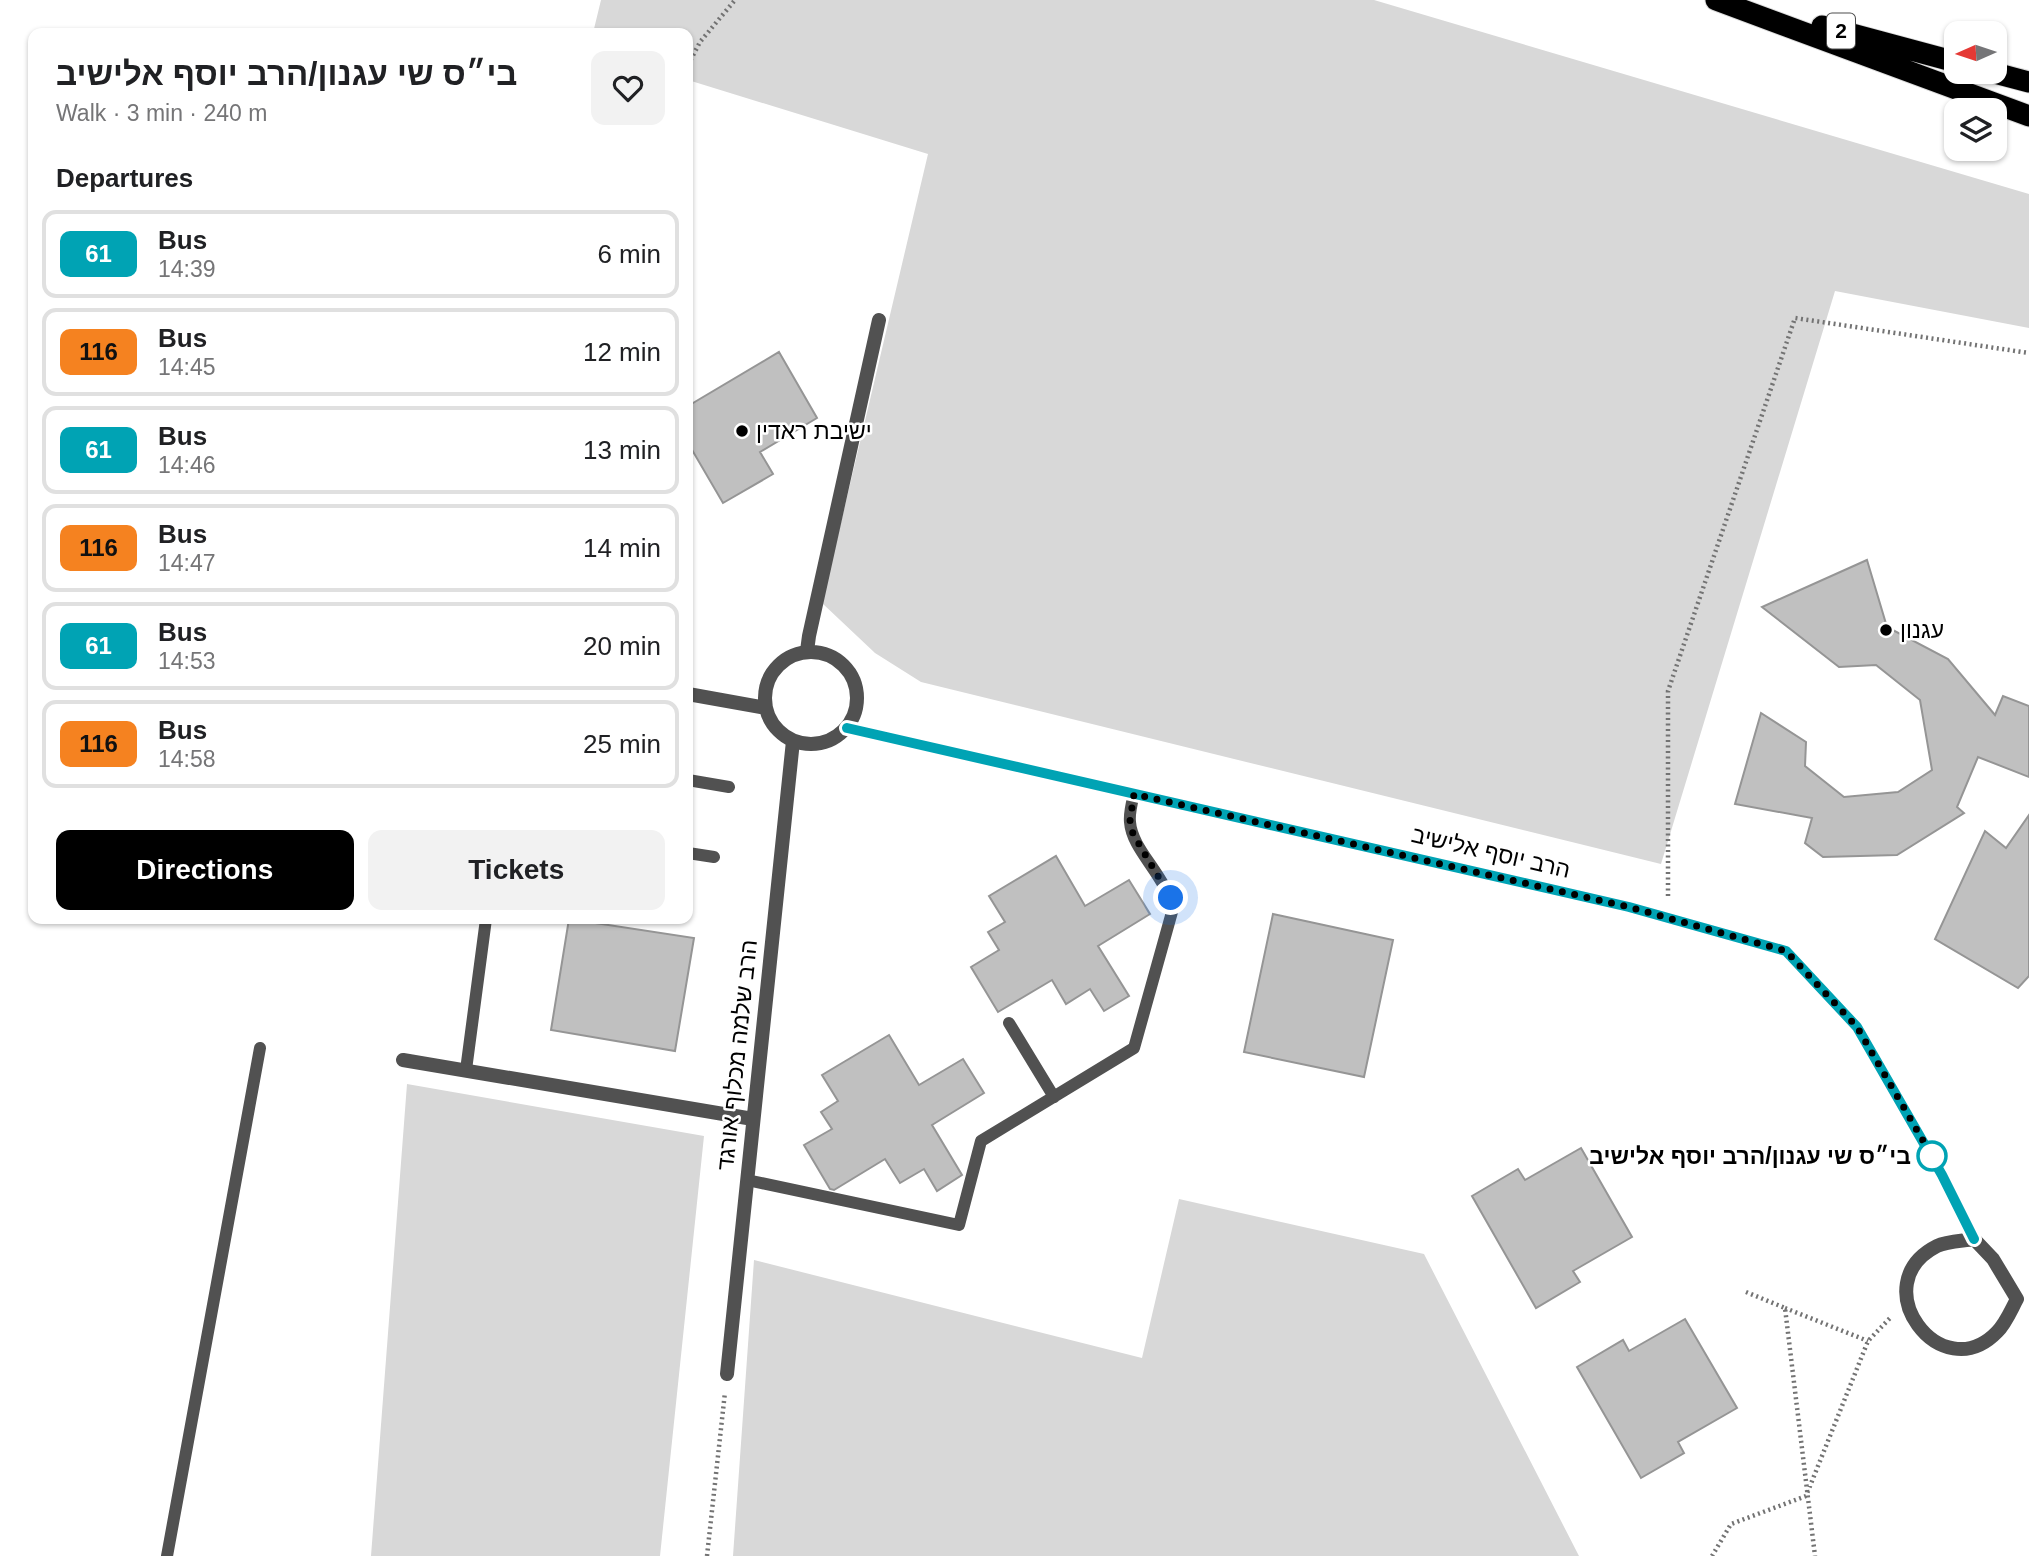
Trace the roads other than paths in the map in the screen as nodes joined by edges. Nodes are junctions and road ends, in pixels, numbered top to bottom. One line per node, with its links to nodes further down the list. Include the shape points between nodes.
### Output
1 (1717, 0): 6 (highway)
2 (1726, 0): 3 (highway, 2)
3 (1944, 59)
4 (2007, 76): 5 (highway)
5 (2029, 82)
6 (2029, 116)
7 (879, 320): 8 (street)
8 (807, 651): 10 (street, via 779,665 769,678); 11 (street, via 837,659 849,670 858,700)
9 (693, 695): 10 (street)
10 (766, 708): 12 (street, via 771,722)
11 (847, 728): 12 (street, via 822,744); 15 (street, הרב יוסף אלישיב)
12 (793, 741): 24 (street, הרב שלמה מכלוף אורגד)
13 (693, 780): 14 (lane)
14 (729, 787)
15 (1134, 794): 23 (lane, via 1133,834 1171,898 1172,912 1134,1048); 26 (street, הרב יוסף אלישיב, via 1668,918 1786,951 1857,1027)
16 (693, 854): 17 (lane)
17 (713, 858)
18 (485, 924): 22 (lane)
19 (1010, 1023): 23 (lane)
20 (260, 1048): 29 (lane)
21 (404, 1060): 22 (street)
22 (466, 1070): 24 (street)
23 (1054, 1097): 25 (lane, via 981,1142 959,1226)
24 (753, 1119): 25 (street, הרב שלמה מכלוף אורגד)
25 (747, 1180): 28 (street, הרב שלמה מכלוף אורגד)
26 (1974, 1239): 27 (street); 27 (street, via 1940,1245 1914,1267 1906,1301 1922,1332 1936,1342 1970,1347 1998,1331)
27 (2023, 1301)
28 (727, 1374)
29 (167, 1556)

